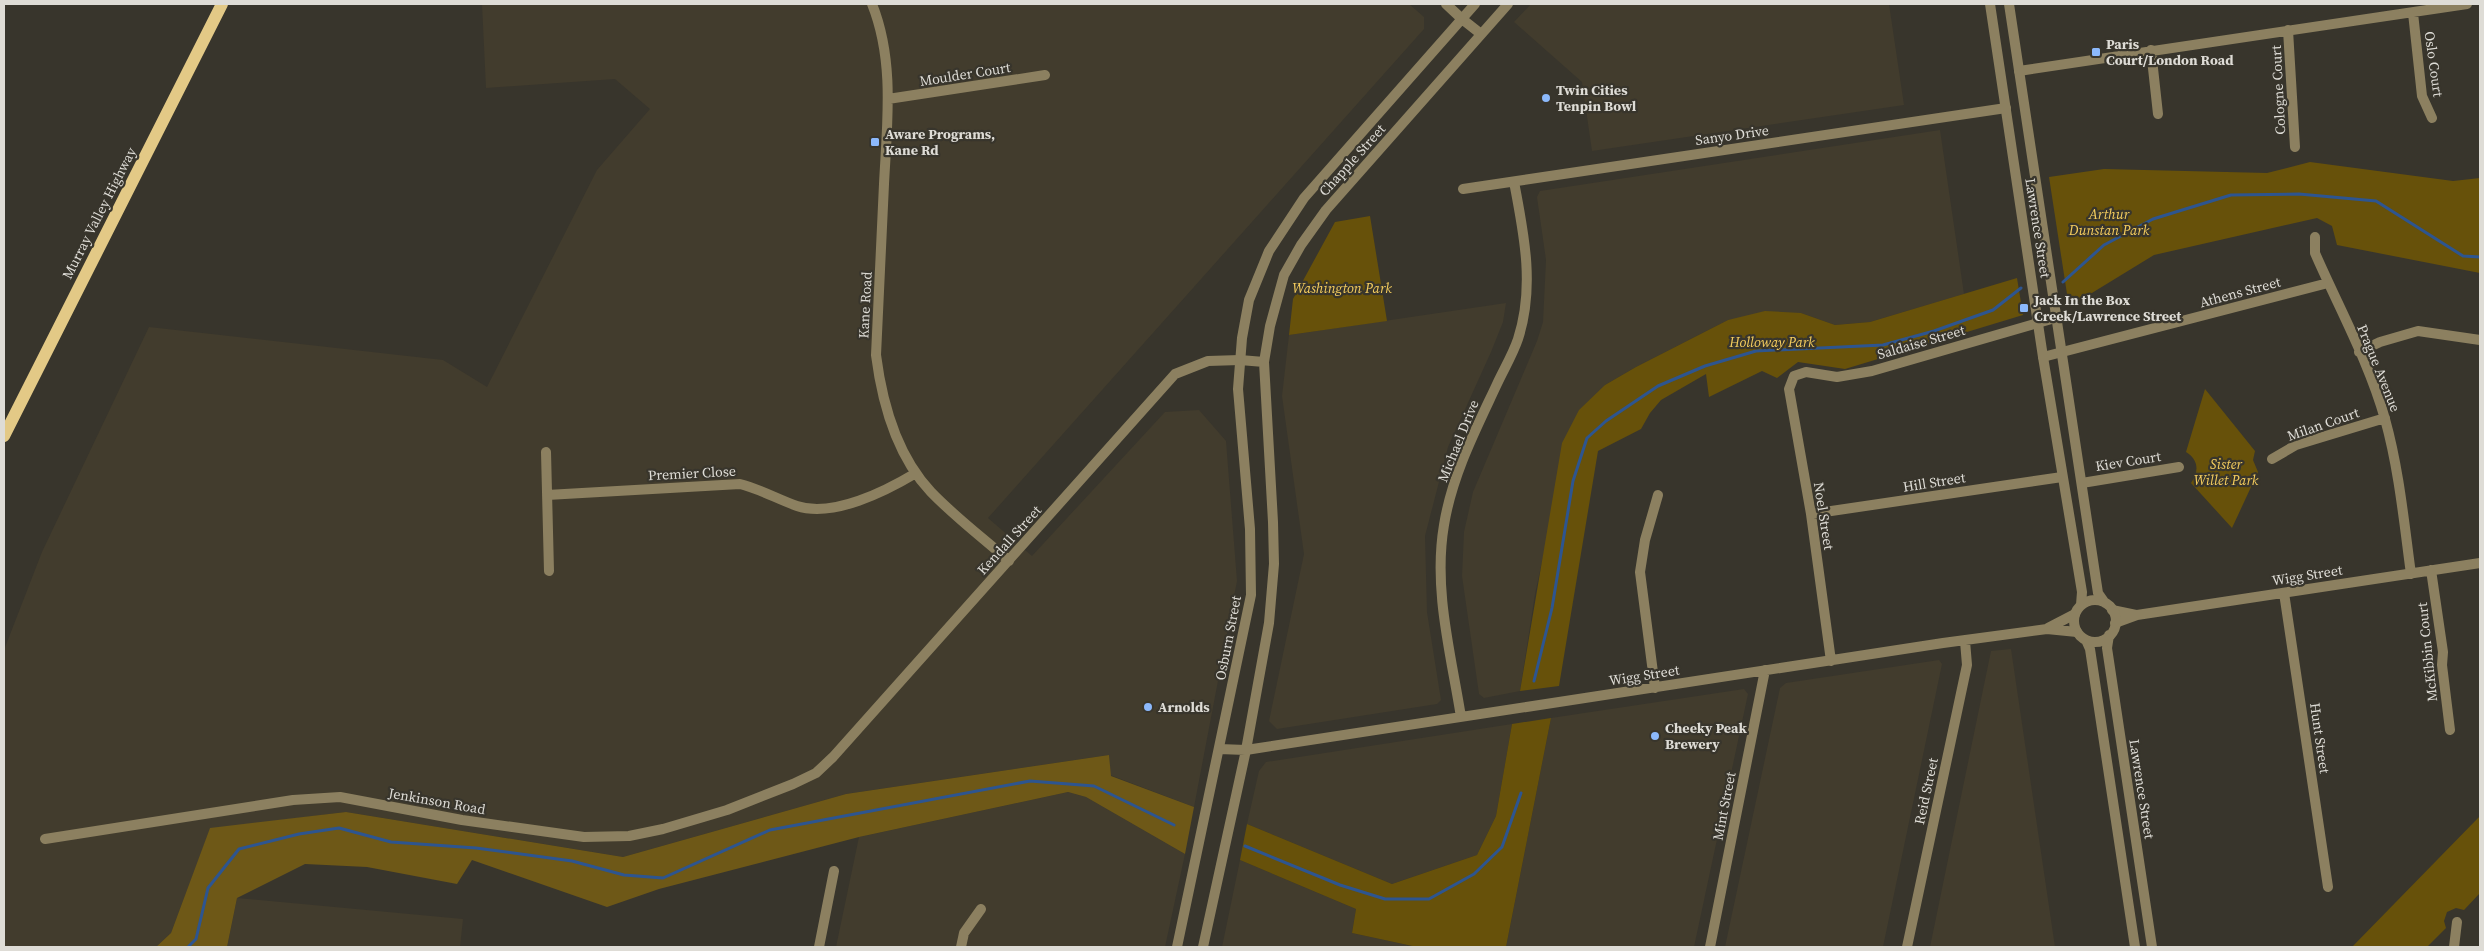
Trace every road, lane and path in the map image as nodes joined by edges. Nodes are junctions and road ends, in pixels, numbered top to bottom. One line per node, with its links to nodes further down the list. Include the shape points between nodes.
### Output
1 (222, 4): 37 (main road, Murray Valley Highway)
2 (872, 4): 17 (street, Kane Road, via 886,54)
3 (1446, 4): 10 (street)
4 (1475, 4): 10 (street, Chapple Street)
5 (1508, 4): 12 (street, Chapple Street)
6 (1990, 4): 15 (street, Lawrence Street)
7 (2009, 4): 14 (street, Lawrence Street)
8 (2467, 4): 9 (street)
9 (2413, 13): 11 (street); 21 (street, Oslo Court, via 2422,96)
10 (1462, 19): 12 (street); 33 (street, Chapple Street, via 1304,198 1282,229 1252,291)
11 (2288, 30): 13 (street); 22 (street, Cologne Court)
12 (1482, 34): 34 (street, Chapple Street, via 1326,210 1301,245 1284,275 1275,300)
13 (2150, 50): 14 (street); 20 (street)
14 (2019, 71): 15 (street); 18 (street, Lawrence Street)
15 (2001, 74): 19 (street, Lawrence Street)
16 (1046, 75): 17 (street, Moulder Court)
17 (888, 99): 41 (street, Kane Road, via 876,355 880,390 891,422)
18 (2024, 106): 19 (street, Sanyo Drive); 27 (street, Lawrence Street)
19 (2006, 108): 23 (street, Sanyo Drive); 28 (street, Lawrence Street)
20 (2158, 114)
21 (2432, 118)
22 (2295, 147)
23 (1514, 182): 24 (street, Sanyo Drive); 66 (street, Michael Drive, via 1527,266 1526,302 1518,339 1463,457 1444,525 1440,560 1441,595)
24 (1463, 189)
25 (2315, 237): 26 (street, Prague Avenue, via 2315,253)
26 (2328, 283): 30 (street, Athens Street); 31 (street, Prague Avenue)
27 (2055, 318): 28 (street, Saldaise Street); 30 (street, Lawrence Street)
28 (2039, 322): 32 (street, Lawrence Street); 35 (street, Saldaise Street, via 1872,372 1837,377 1806,372)
29 (2480, 340): 31 (street, via 2418,331)
30 (2062, 352): 32 (street, Athens Street); 43 (street, Lawrence Street)
31 (2359, 352): 36 (street, Prague Avenue)
32 (2043, 357): 42 (street, Lawrence Street)
33 (1240, 360): 34 (street, Kendall Street); 47 (street, Kendall Street, via 1208,361 1176,374); 68 (street, Osburn Street, via 1238,389 1252,582)
34 (1264, 362): 69 (street, via 1274,564 1269,623)
35 (1794, 376): 46 (street, Noel Street, via 1789,389)
36 (2385, 418): 39 (street, Milan Court, via 2296,445); 51 (street, Prague Avenue)
37 (4, 436)
38 (546, 452): 44 (street)
39 (2272, 459)
40 (2179, 467): 43 (street, Kiev Court)
41 (916, 473): 44 (street, Premier Close, via 887,491 822,509 797,506 758,488 740,484); 47 (street, Kane Road, via 930,492)
42 (2062, 477): 46 (street, Hill Street); 53 (street, Lawrence Street, via 2082,592)
43 (2082, 483): 54 (street, Lawrence Street, via 2098,593)
44 (547, 495): 50 (street)
45 (1658, 495): 65 (street, via 1640,572)
46 (1811, 514): 63 (street, Noel Street)
47 (1009, 561): 70 (street, Kendall Street)
48 (2480, 563): 49 (street, Wigg Street)
49 (2432, 570): 51 (street, Wigg Street); 67 (street, McKibbin Court)
50 (549, 571)
51 (2411, 574): 52 (street, Wigg Street)
52 (2284, 593): 56 (street, Wigg Street); 75 (street, Hunt Street)
53 (2081, 605): 54 (street, via 2093,600); 55 (street)
54 (2109, 606): 56 (street, Wigg Street); 57 (street)
55 (2075, 614): 58 (street, Wigg Street); 59 (street)
56 (2137, 615): 57 (street, Wigg Street)
57 (2115, 623): 60 (street)
58 (2047, 629): 59 (street, Wigg Street); 61 (street, Wigg Street)
59 (2077, 632): 62 (street)
60 (2109, 635): 62 (street, via 2099,641); 71 (street, Lawrence Street, via 2107,648)
61 (1965, 640): 63 (street, Wigg Street); 83 (street, Reid Street, via 1967,664)
62 (2086, 640): 72 (street, via 2090,649)
63 (1831, 661): 64 (street, Wigg Street)
64 (1765, 670): 65 (street, Wigg Street); 82 (street, Mint Street)
65 (1655, 688): 66 (street, Wigg Street)
66 (1461, 717): 69 (street, Wigg Street)
67 (2450, 730)
68 (1219, 749): 69 (street, Wigg Street); 80 (street, Osburn Street)
69 (1246, 750): 81 (street)
70 (816, 772): 73 (street, Jenkinson Road, via 727,810 629,836 574,836 462,820 340,797 293,800)
71 (2130, 803): 72 (street); 85 (street, Lawrence Street)
72 (2113, 806): 84 (street)
73 (45, 839)
74 (834, 871): 78 (street)
75 (2328, 887)
76 (981, 909): 79 (street, via 964,933)
77 (2457, 922): 86 (street)
78 (819, 947)
79 (961, 947)
80 (1177, 947)
81 (1203, 947)
82 (1710, 947)
83 (1907, 947)
84 (2134, 947)
85 (2152, 947)
86 (2454, 947)

